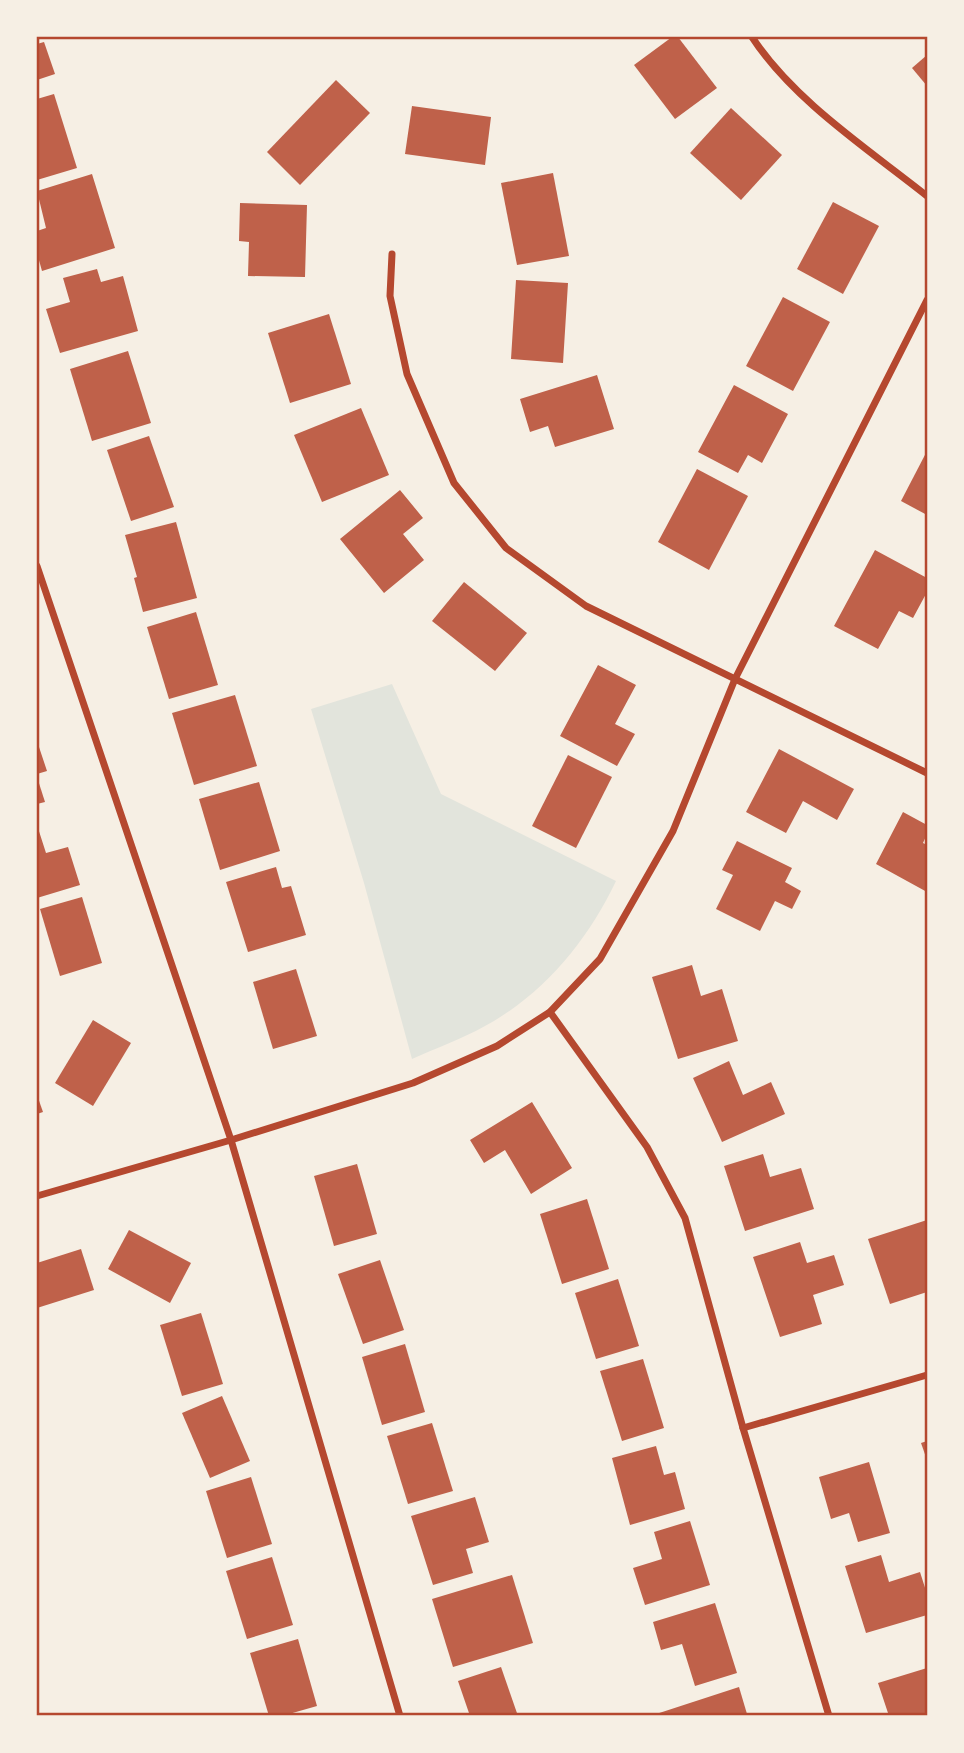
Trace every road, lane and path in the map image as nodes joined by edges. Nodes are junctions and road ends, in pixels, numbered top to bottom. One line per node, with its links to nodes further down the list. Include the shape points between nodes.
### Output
1 (752, 37): 2 (street, via 804,98)
2 (927, 196)
3 (392, 254): 6 (street, via 390,296 407,374 454,483 506,548 586,606)
4 (927, 300): 6 (street)
5 (37, 566): 9 (street)
6 (735, 679): 7 (street); 8 (street, via 673,831 625,919 600,959)
7 (927, 774)
8 (550, 1012): 9 (street, via 497,1046 413,1083); 12 (street, via 647,1147 685,1218)
9 (231, 1140): 10 (street); 13 (street)
10 (37, 1196)
11 (927, 1375): 12 (street)
12 (743, 1428): 14 (street)
13 (400, 1716)
14 (830, 1716)

